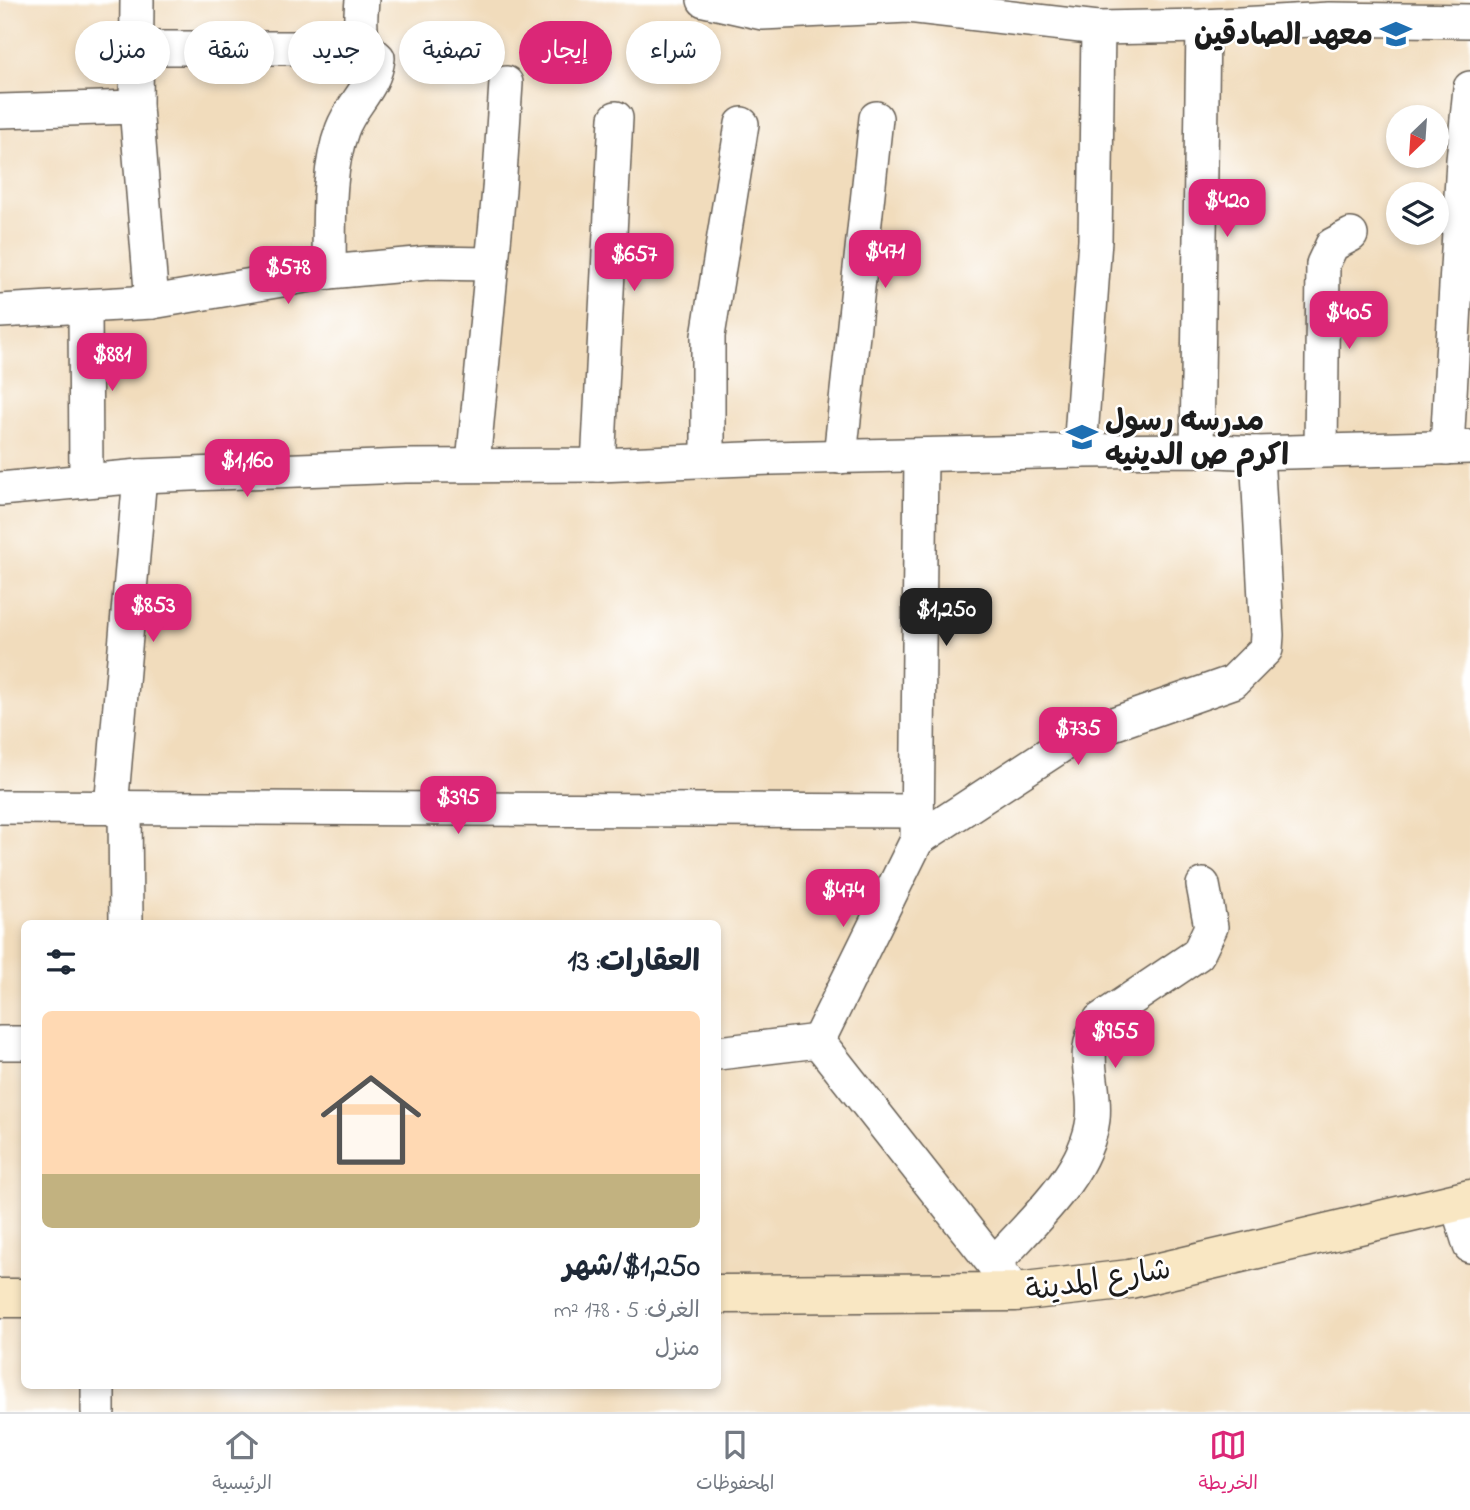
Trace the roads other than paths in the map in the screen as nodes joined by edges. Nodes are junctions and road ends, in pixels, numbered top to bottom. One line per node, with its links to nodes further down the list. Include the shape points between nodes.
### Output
1 (137, 0): 4 (street)
2 (362, 0): 5 (street)
3 (704, 0): 8 (street, via 762,13 908,6)
4 (137, 21)
5 (360, 21)
6 (1470, 21): 7 (street, via 1329,19)
7 (1203, 26): 8 (street); 27 (street)
8 (1098, 28): 29 (street, via 1095,240)
9 (170, 48): 10 (street)
10 (288, 48)
11 (506, 83): 21 (street)
12 (136, 84): 15 (street)
13 (372, 84): 22 (street, via 342,130 331,186)
14 (1470, 88): 26 (street, via 1463,160)
15 (136, 107): 16 (street); 23 (street)
16 (0, 111)
17 (616, 118): 35 (street)
18 (876, 118): 32 (street)
19 (742, 124): 33 (street, via 708,336)
20 (1351, 235): 28 (street, via 1332,245 1323,264)
21 (490, 264): 22 (street, via 427,263); 34 (street)
22 (329, 272): 23 (street)
23 (152, 302): 24 (street)
24 (85, 307): 25 (street); 37 (street)
25 (0, 311)
26 (1458, 448): 28 (street)
27 (1198, 450): 29 (street); 30 (street)
28 (1321, 450): 30 (street)
29 (1080, 452): 31 (street)
30 (1257, 453): 41 (street, via 1267,635 1266,649 1256,662 1233,682 1073,738)
31 (920, 455): 32 (street); 41 (street)
32 (840, 457): 33 (street)
33 (708, 460): 35 (street)
34 (473, 464): 35 (street); 36 (street)
35 (598, 465)
36 (140, 476): 37 (street); 40 (street)
37 (86, 479): 38 (street)
38 (0, 489)
39 (0, 807): 40 (street)
40 (118, 808): 41 (street); 43 (street)
41 (917, 826): 44 (street)
42 (1203, 886): 50 (street, via 1210,927 1198,954 1100,1020 1090,1037 1087,1063 1093,1119 1081,1154)
43 (126, 920)
44 (818, 1041): 47 (street); 50 (street)
45 (0, 1043): 46 (street)
46 (21, 1043)
47 (721, 1053)
48 (1463, 1201): 49 (street); 50 (main road, شارع المدينة, via 1130,1279)
49 (1470, 1246)
50 (1005, 1278): 51 (main road, شارع المدينة)
51 (721, 1294)
52 (0, 1298): 53 (main road)
53 (21, 1298)
54 (98, 1389): 55 (street)
55 (98, 1412)

